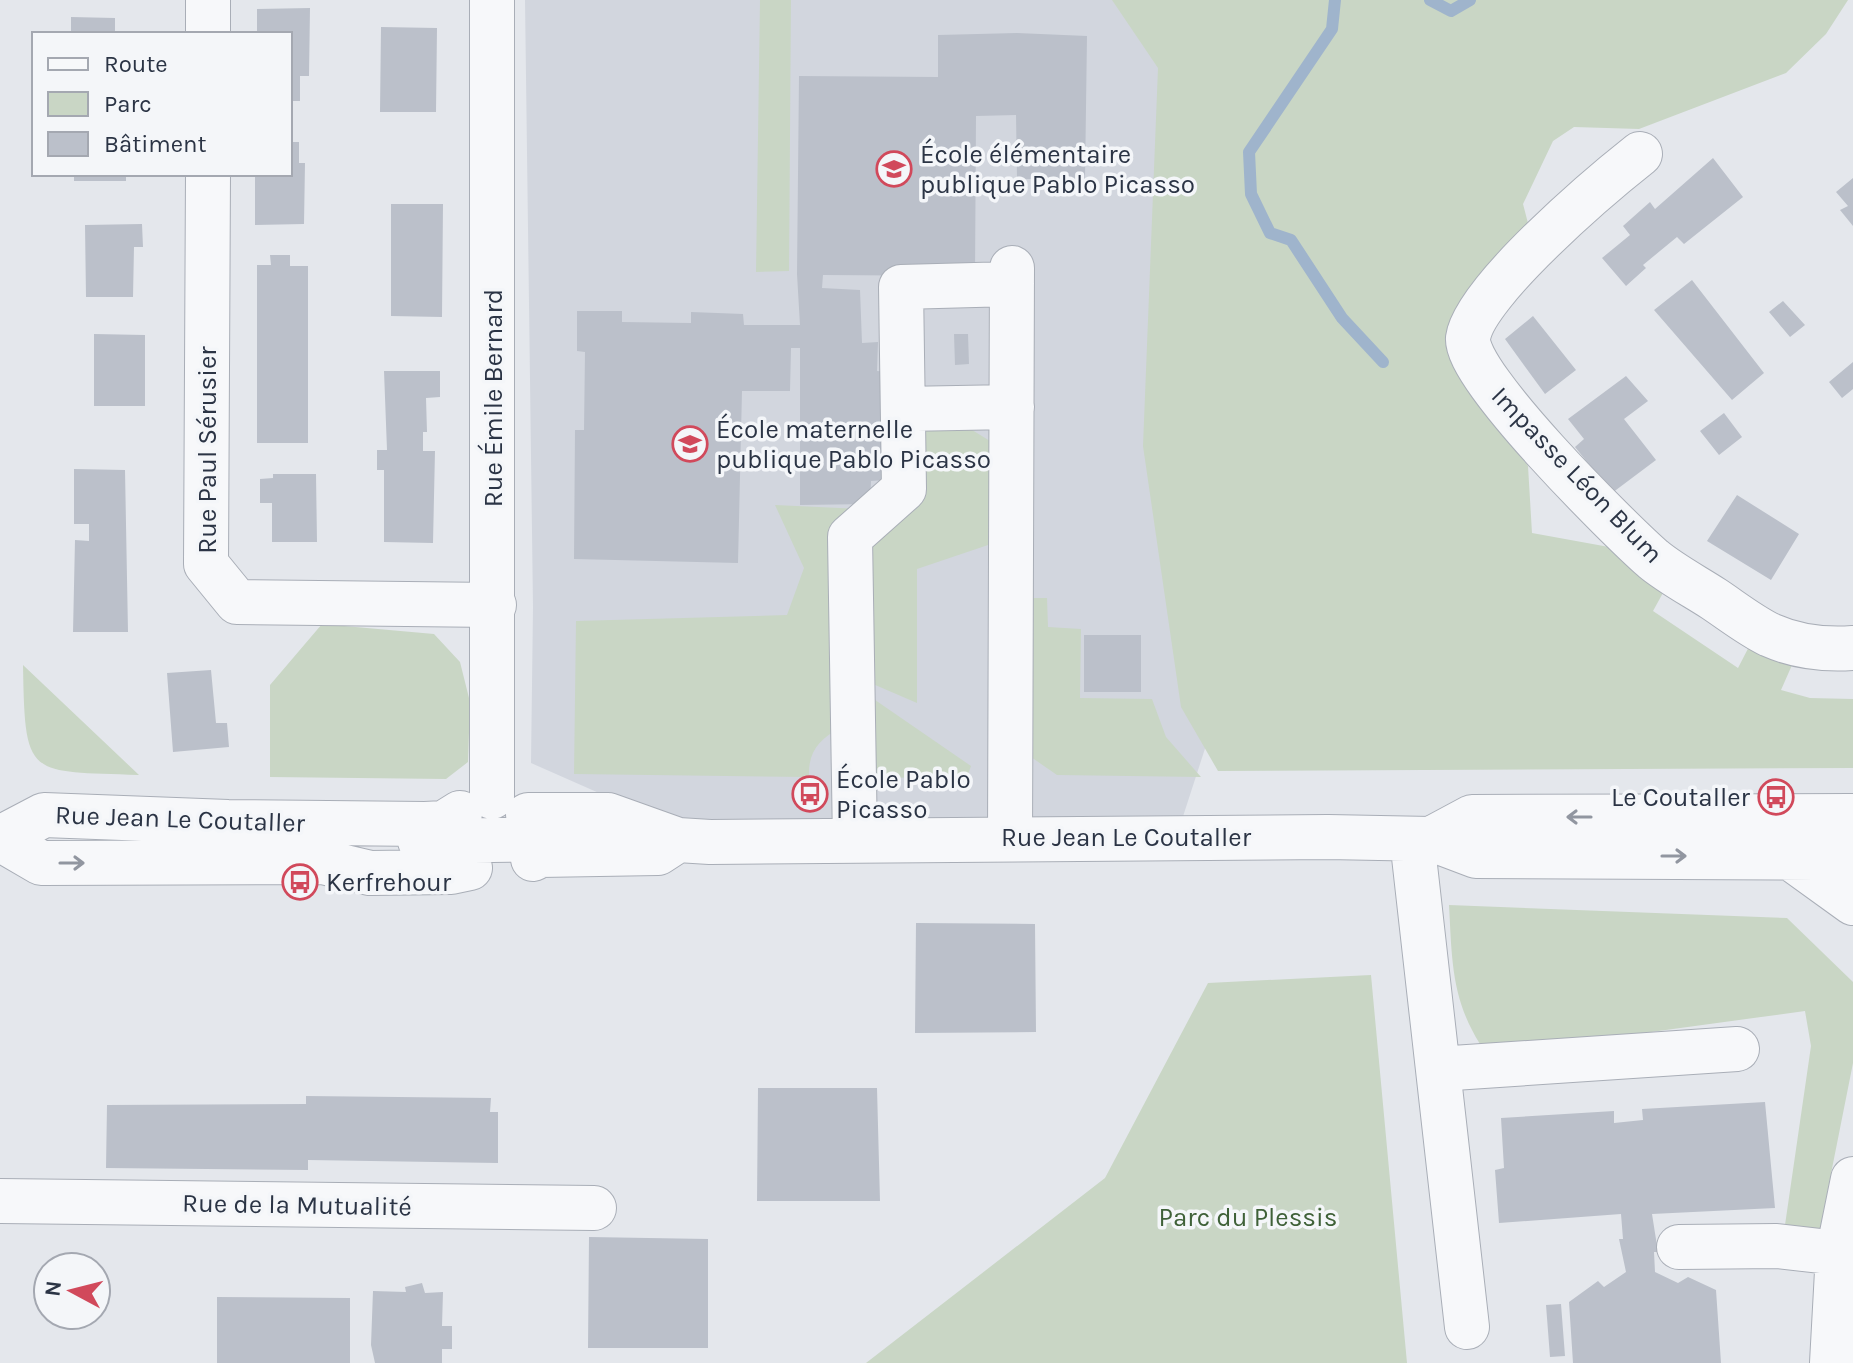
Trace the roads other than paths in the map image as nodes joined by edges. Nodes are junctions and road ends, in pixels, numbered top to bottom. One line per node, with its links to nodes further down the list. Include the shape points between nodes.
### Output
1 (208, 0): 3 (street)
2 (492, 0): 8 (street, Rue Émile Bernard)
3 (208, 32)
4 (1640, 154): 9 (street, Impasse Léon Blum, via 1582,200 1476,314 1468,340 1472,353 1487,384 1536,440 1654,560 1770,635 1822,650)
5 (208, 176): 8 (street, Rue Paul Sérusier, via 206,564 237,602)
6 (1012, 407): 7 (street); 7 (street, via 1012,276 901,287); 13 (street)
7 (903, 409): 16 (street, via 904,489 850,537)
8 (494, 605): 11 (street, Rue Émile Bernard)
9 (1853, 648)
10 (1853, 816): 14 (street, Rue Jean Le Coutaller, one-way to 14, via 1472,817)
11 (493, 835): 12 (street, Rue Jean Le Coutaller, via 444,823 44,815); 12 (street, Rue Jean Le Coutaller, one-way to 11, via 41,863 323,862 376,846); 15 (street, Rue Jean Le Coutaller, via 608,815); 15 (street, Rue Jean Le Coutaller, via 540,855 658,853)
12 (0, 838)
13 (1010, 838): 14 (street, Rue Jean Le Coutaller); 16 (street, Rue Jean Le Coutaller)
14 (1422, 839): 17 (street, Rue Jean Le Coutaller, one-way to 17, via 1476,856); 21 (street)
15 (678, 840): 16 (street, Rue Jean Le Coutaller)
16 (855, 841)
17 (1788, 856): 18 (street, Rue Jean Le Coutaller); 19 (street)
18 (1853, 858)
19 (1853, 903)
20 (1737, 1049): 21 (street)
21 (1438, 1069): 27 (street)
22 (1853, 1179): 26 (street)
23 (0, 1201): 24 (street, Rue de la Mutualité)
24 (594, 1208)
25 (1679, 1247): 26 (street, via 1777,1246)
26 (1838, 1253): 28 (street)
27 (1467, 1327)
28 (1832, 1363)

